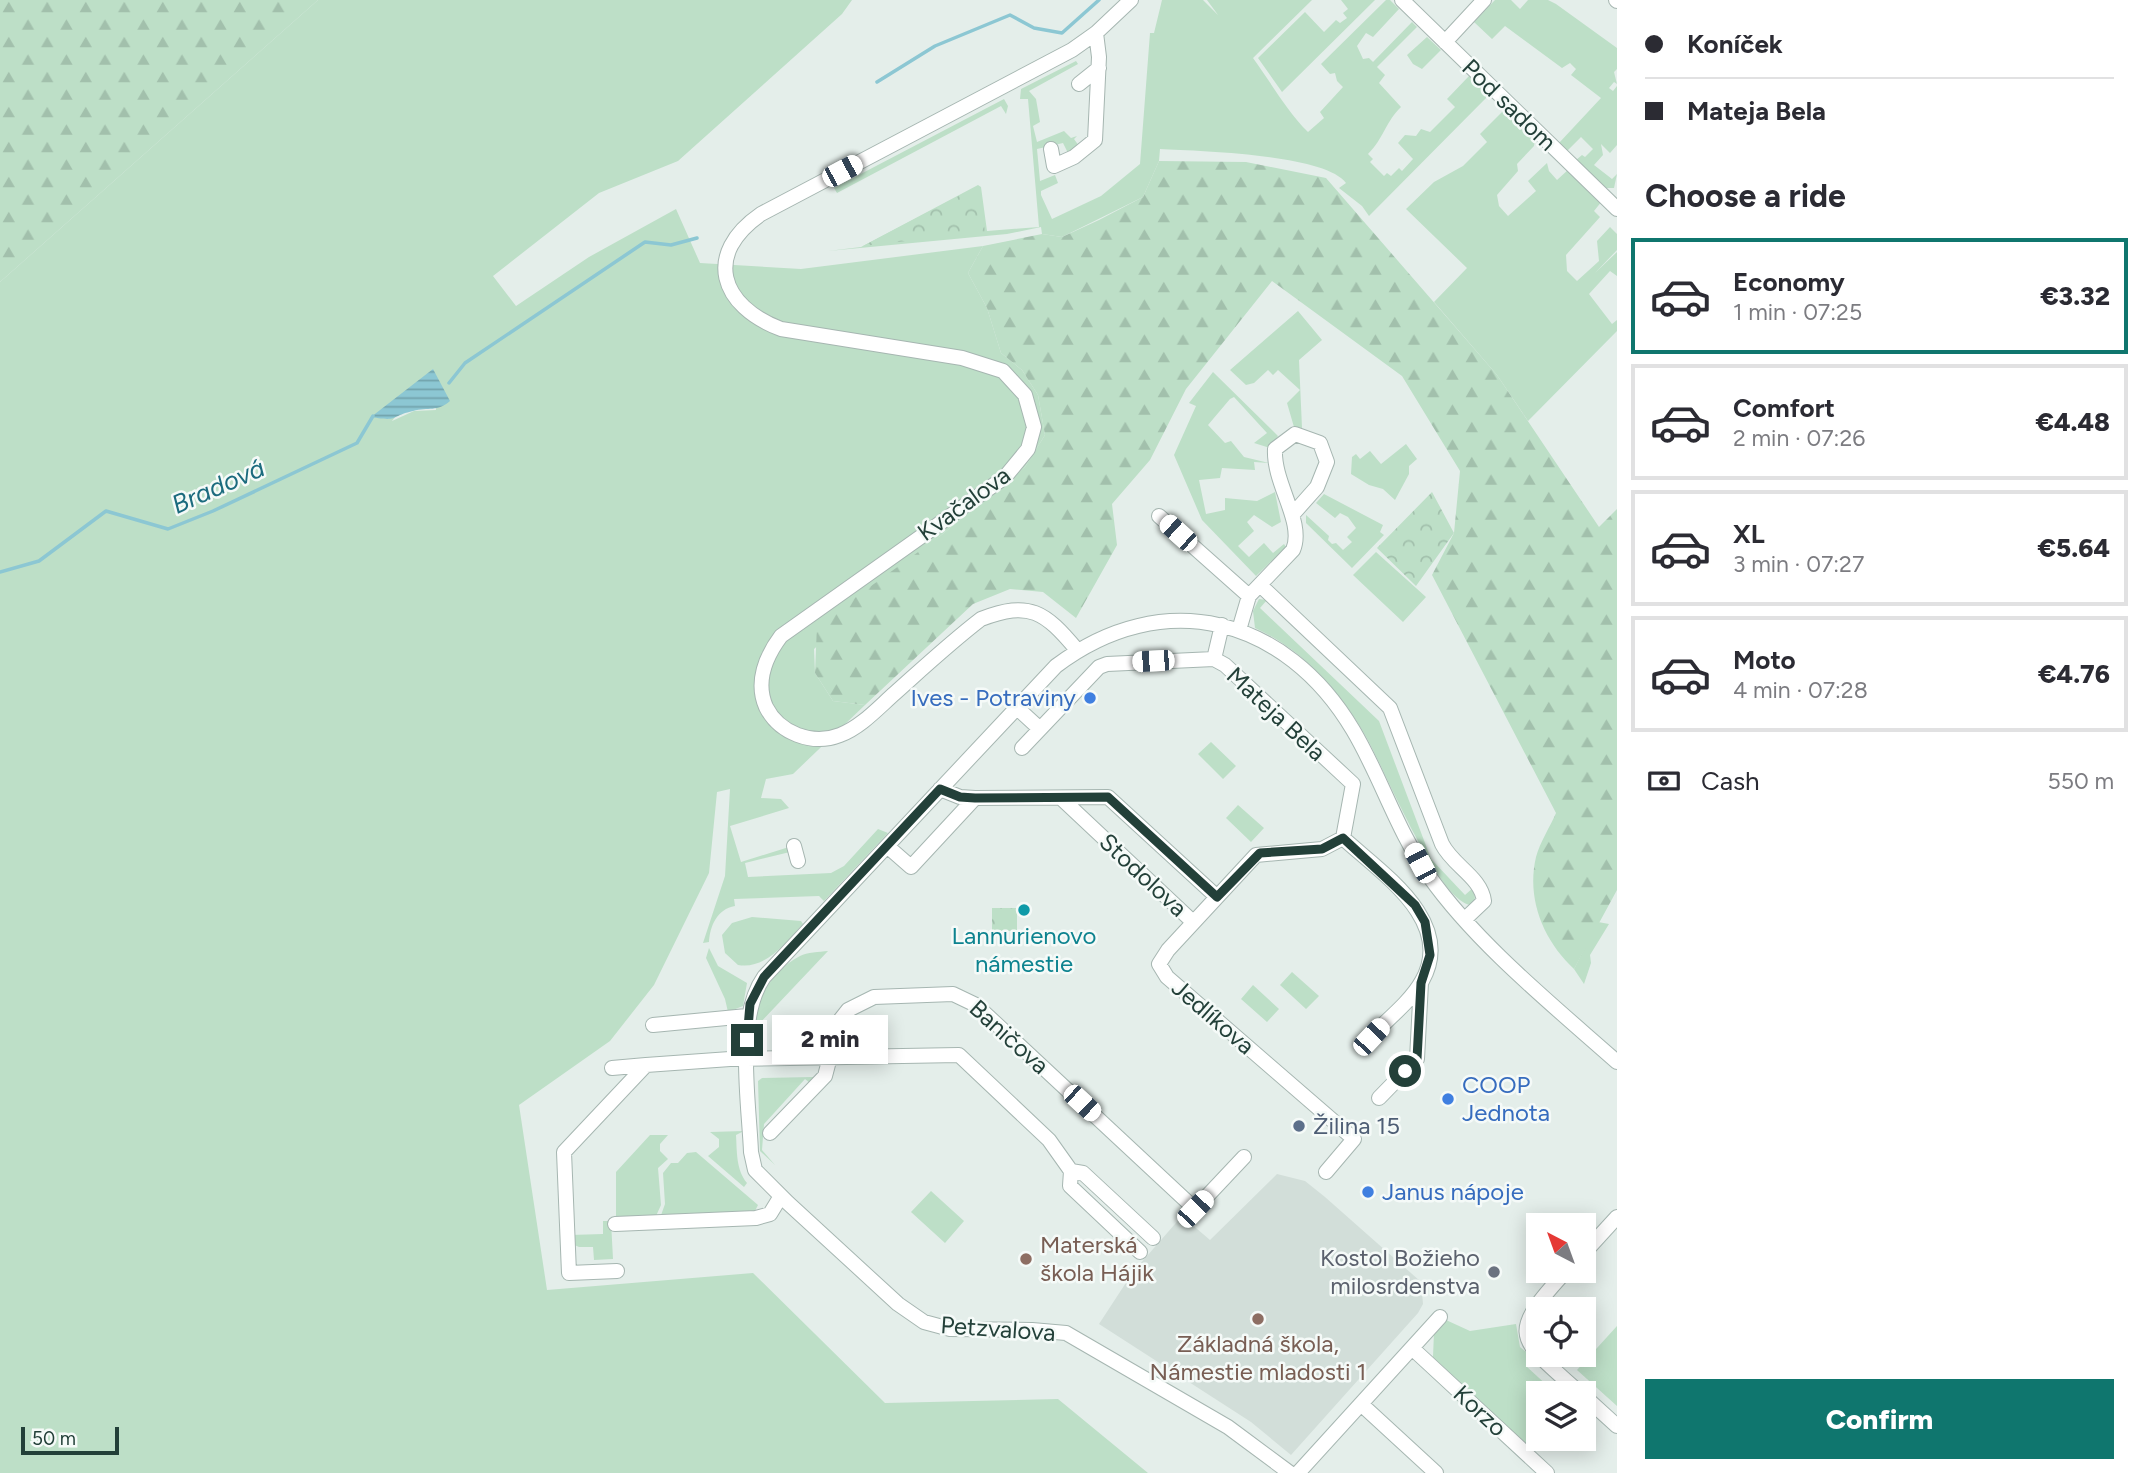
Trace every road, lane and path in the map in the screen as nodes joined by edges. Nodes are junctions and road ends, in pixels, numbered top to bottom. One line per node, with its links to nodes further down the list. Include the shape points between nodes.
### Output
1 (1132, 0): 4 (street, Kvačalova)
2 (1402, 0): 5 (street, Pod sadom)
3 (1484, 0): 5 (street)
4 (1096, 33): 6 (street); 16 (street, Kvačalova, via 1028,74 761,214 736,237 726,268 734,300 757,320 781,329 962,358 1003,371 1025,395 1034,428 1028,449 1005,477 780,636 761,679 763,698 773,717 803,737 839,736 863,722 981,619 1004,610 1017,608 1042,615)
5 (1444, 42): 9 (street, Pod sadom)
6 (1098, 68): 7 (street); 8 (street, via 1095,140 1054,166)
7 (1079, 85)
8 (1051, 149)
9 (1615, 202)
10 (1293, 514): 10 (street, Mateja Bela, via 1274,466 1275,449 1295,434 1320,443 1328,462 1317,487); 12 (street, Mateja Bela, via 1297,541 1293,550)
11 (1159, 516): 13 (street)
12 (1260, 585): 13 (street, Mateja Bela); 31 (street, via 1390,708 1443,847 1482,888 1484,901)
13 (1249, 596): 15 (street, Mateja Bela)
14 (1222, 625): 15 (street, Mateja Bela); 16 (street, Mateja Bela, via 1187,620 1144,623 1103,635); 17 (street)
15 (1239, 630): 21 (street, Mateja Bela, via 1268,643 1304,669 1352,728)
16 (1077, 650): 18 (street, Mateja Bela)
17 (1214, 659): 19 (street, Mateja Bela, via 1107,664 1094,671); 22 (street, Mateja Bela)
18 (1016, 707): 19 (street); 23 (street, Mateja Bela)
19 (1040, 729): 20 (street, Mateja Bela)
20 (1022, 748)
21 (1375, 771): 22 (street); 31 (street, Mateja Bela, via 1420,863)
22 (1353, 784): 26 (street)
23 (940, 789): 24 (street, Stodolova); 28 (street, Mateja Bela)
24 (975, 798): 25 (street, Stodolova); 28 (street, via 911,867)
25 (1062, 799): 30 (street, Stodolova, via 1108,797); 32 (street, Stodolova)
26 (1343, 838): 30 (street, Jedlíkova, via 1322,849 1260,853); 33 (street, via 1422,916 1430,955)
27 (794, 846): 29 (street)
28 (887, 846): 34 (street, Mateja Bela, via 764,977)
29 (799, 861)
30 (1217, 897): 32 (street, Jedlíkova)
31 (1465, 919): 40 (street, Mateja Bela)
32 (1194, 922): 47 (street, Jedlíkova, via 1159,964 1167,977 1354,1139)
33 (1421, 983): 36 (street); 43 (street, via 1417,1059)
34 (747, 1016): 35 (street); 39 (street, Mateja Bela)
35 (653, 1025)
36 (1371, 1037)
37 (830, 1056): 38 (street, Baničova); 44 (street, via 825,1076); 46 (street, Baničova, via 959,1055 1049,1140)
38 (811, 1057): 39 (street, Baničova); 45 (street, Baničova, via 827,1033 860,1001 953,994 976,1005 1195,1209)
39 (748, 1059): 41 (street, Baničova); 48 (street, Mateja Bela, via 755,1170)
40 (1617, 1062)
41 (646, 1065): 42 (street, Baničova); 55 (street, via 564,1152 569,1273)
42 (612, 1068)
43 (1379, 1098)
44 (770, 1133)
45 (1244, 1157)
46 (1071, 1171): 52 (street, Baničova, via 1083,1173); 54 (street, Baničova, via 1070,1186)
47 (1326, 1172)
48 (781, 1196): 49 (street, Mateja Bela); 51 (street, via 770,1214 756,1218)
49 (793, 1208): 63 (street, Petzvalova, via 924,1322 950,1329 1066,1333 1228,1427)
50 (1617, 1217): 53 (street)
51 (615, 1224)
52 (1153, 1238)
53 (1596, 1240)
54 (1140, 1252)
55 (617, 1271)
56 (1556, 1283): 59 (street, via 1528,1315 1525,1330 1537,1354)
57 (1440, 1317): 58 (street)
58 (1413, 1349): 60 (street); 66 (street, Korzo)
59 (1567, 1381)
60 (1361, 1404): 64 (street); 65 (street)
61 (1596, 1407): 62 (street)
62 (1617, 1426)
63 (1290, 1473)
64 (1298, 1473)
65 (1436, 1473)
66 (1547, 1473)

